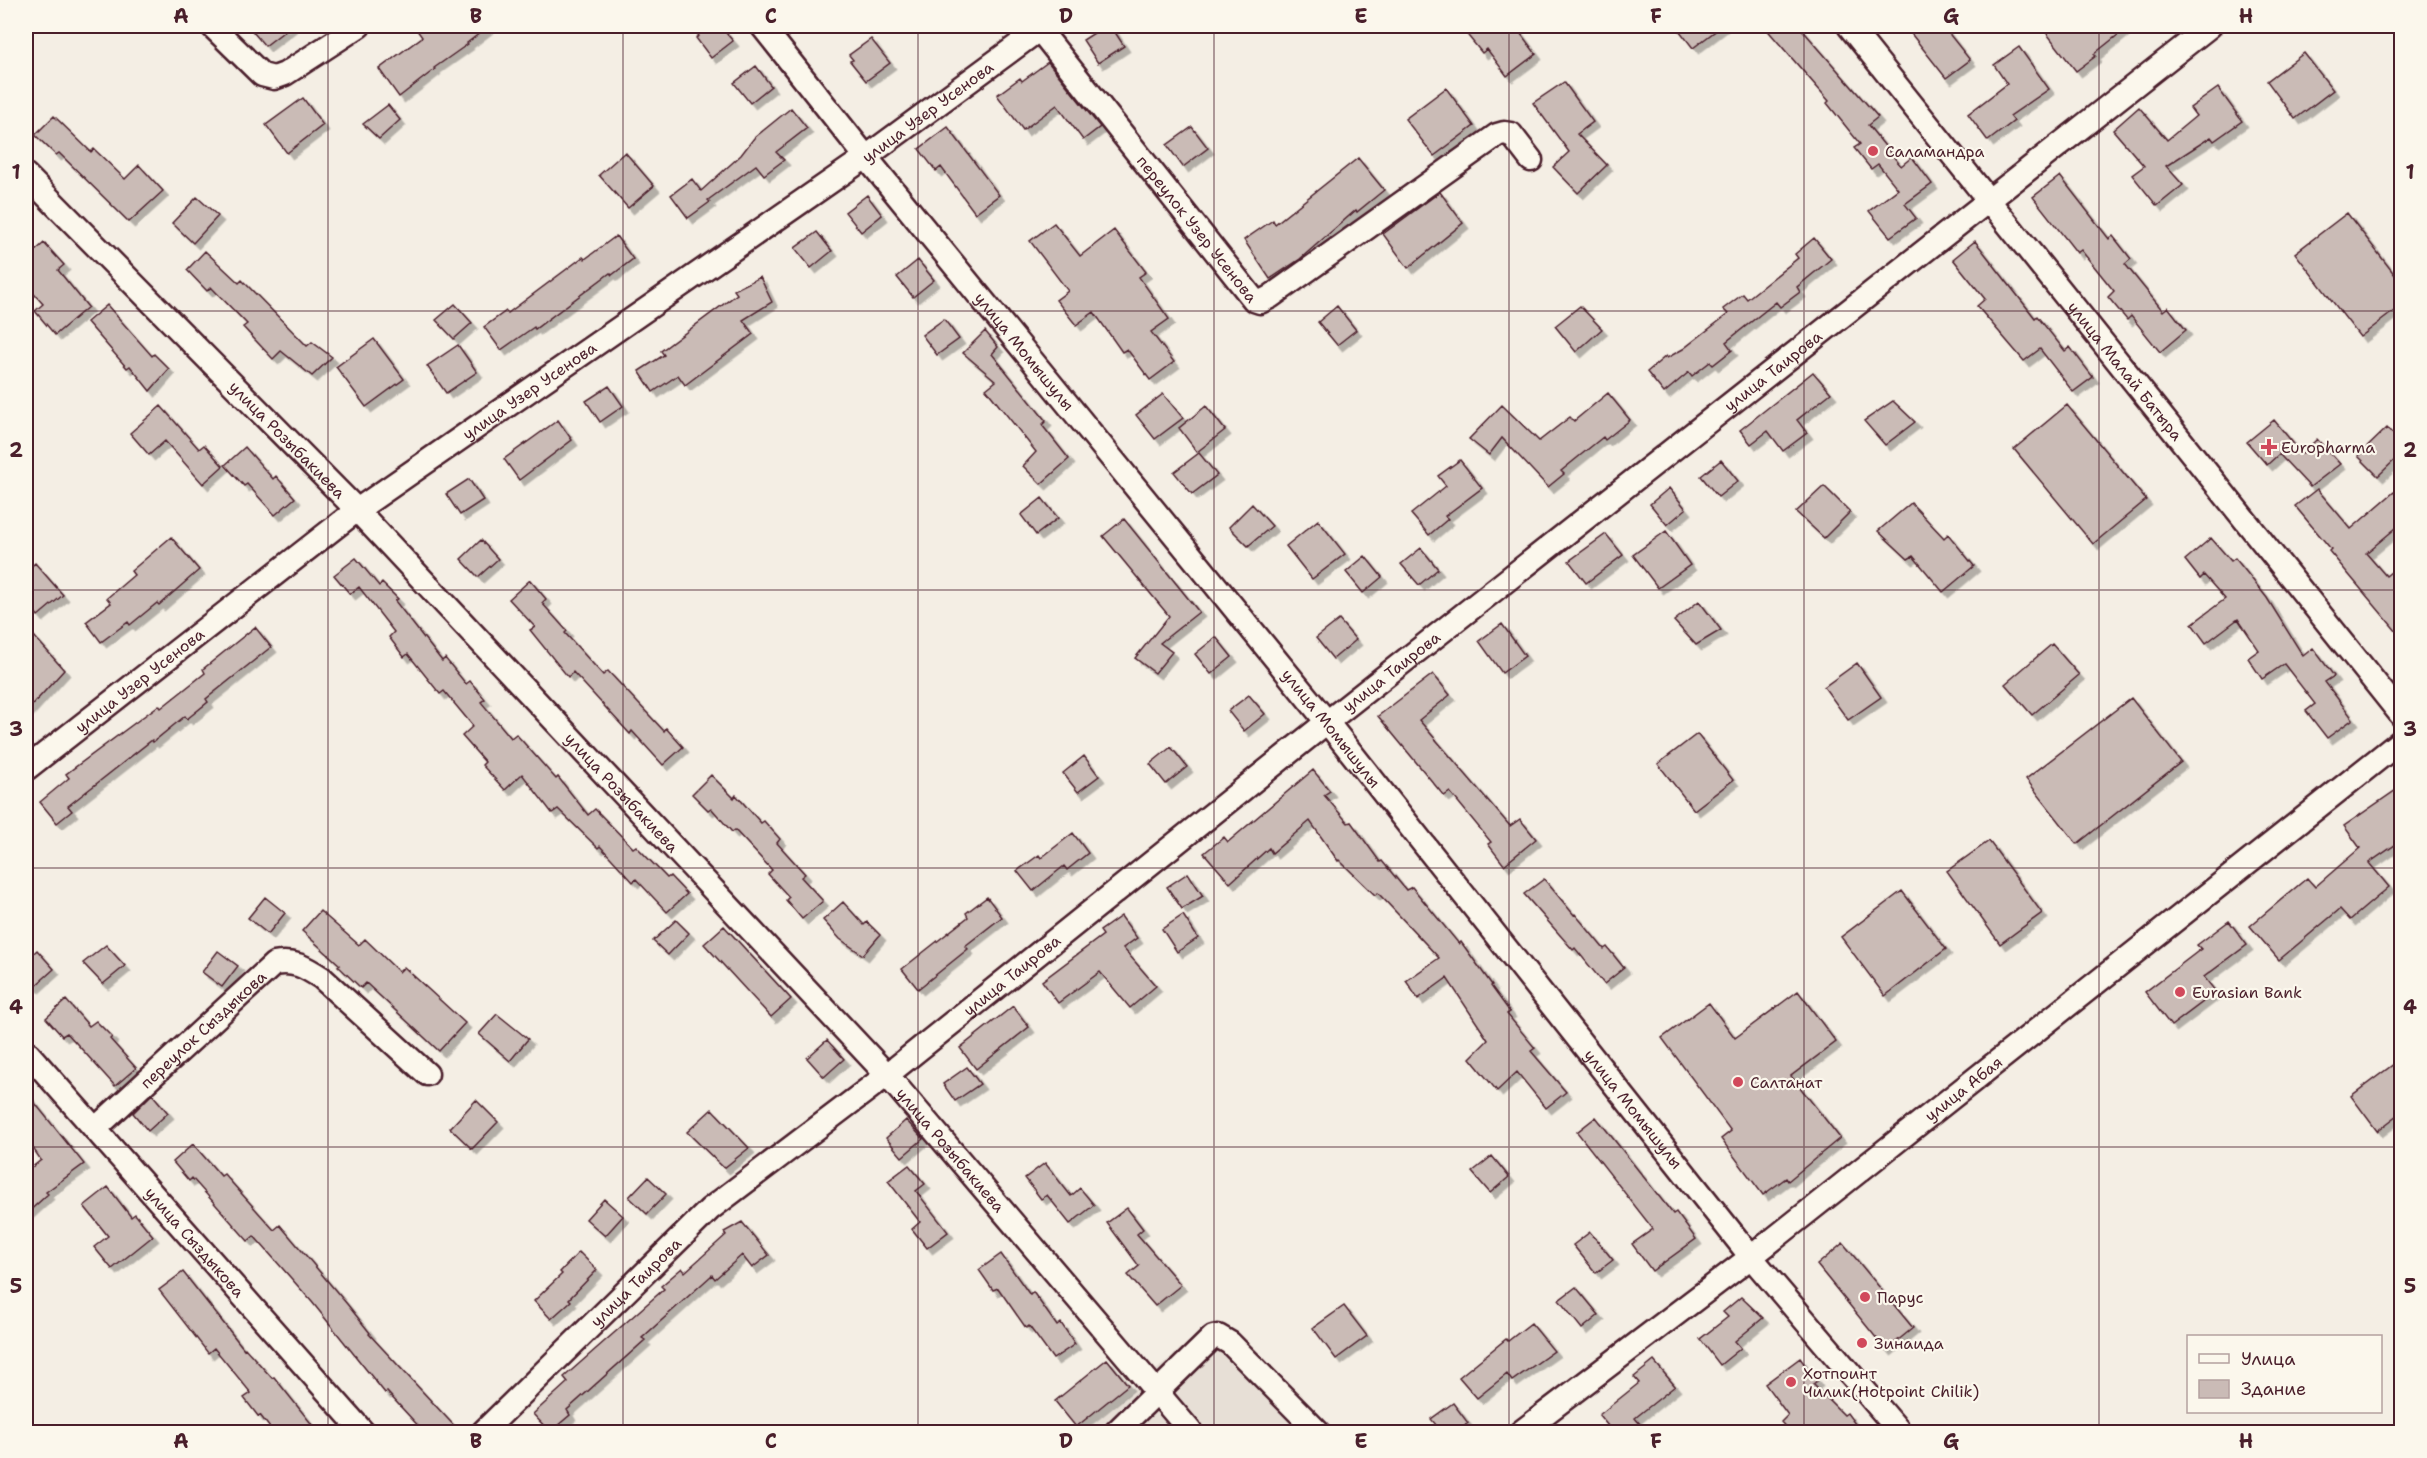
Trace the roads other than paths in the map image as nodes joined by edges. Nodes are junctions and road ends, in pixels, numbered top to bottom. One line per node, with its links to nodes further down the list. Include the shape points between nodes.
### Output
1 (212, 26): 2 (street, via 262,75 274,78)
2 (359, 26)
3 (762, 26): 7 (street, улица Момышулы)
4 (1849, 26): 10 (street, улица Малай Батыра)
5 (2210, 26): 10 (street, улица Таирова)
6 (1041, 27): 7 (street, улица Узер Усенова); 8 (street, переулок Узер Усенова, via 1254,300 1260,302 1497,135 1511,134)
7 (866, 157): 11 (street, улица Узер Усенова); 13 (street, улица Момышулы)
8 (1531, 160)
9 (26, 176): 11 (street, улица Розыбакиева)
10 (1989, 202): 12 (street, улица Малай Батыра); 13 (street, улица Таирова)
11 (357, 510): 15 (street, улица Узер Усенова); 18 (street, улица Розыбакиева)
12 (2402, 716)
13 (1327, 722): 18 (street, улица Таирова); 20 (street, улица Момышулы)
14 (2402, 740): 20 (street, улица Абая)
15 (26, 770)
16 (26, 1051): 19 (street, улица Сыздыкова)
17 (427, 1074): 19 (street, переулок Сыздыкова, via 322,978 288,961 274,964)
18 (887, 1075): 21 (street, улица Розыбакиева); 23 (street, улица Таирова, via 710,1209)
19 (95, 1129): 22 (street, улица Сыздыкова)
20 (1751, 1257): 27 (street, улица Абая); 28 (street, улица Момышулы)
21 (1156, 1392): 24 (street); 25 (street, улица Розыбакиева); 26 (street, via 1218,1336 1230,1343)
22 (363, 1432)
23 (483, 1432)
24 (1116, 1432)
25 (1191, 1432)
26 (1318, 1432)
27 (1521, 1432)
28 (1900, 1432)

